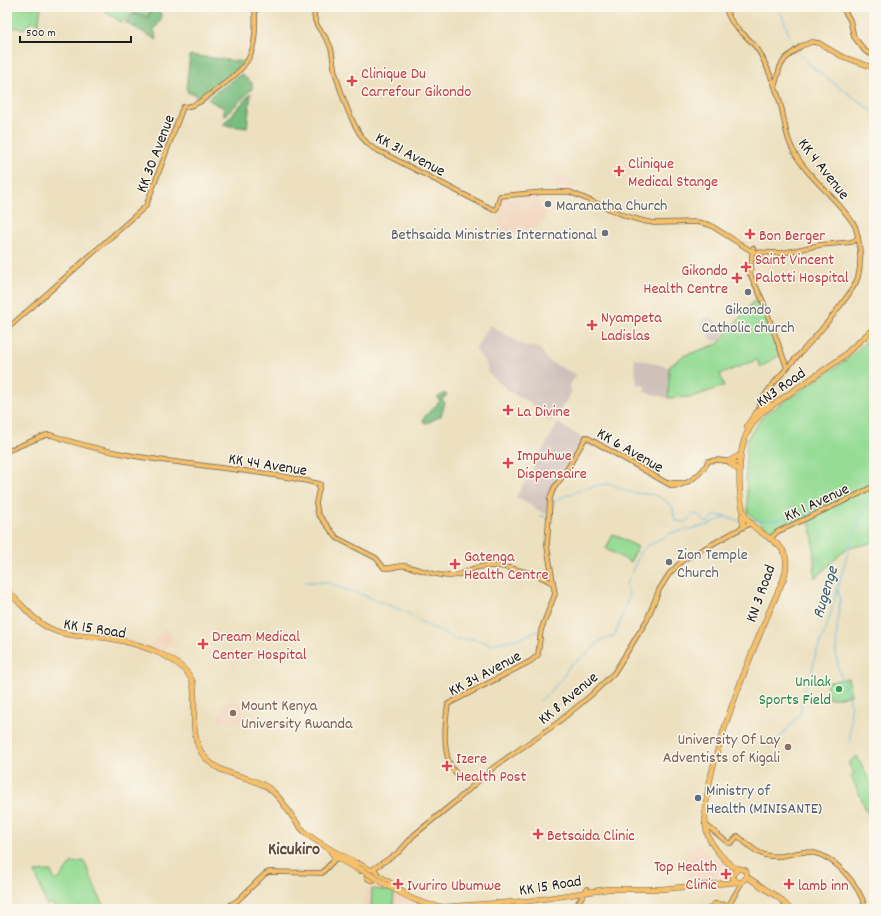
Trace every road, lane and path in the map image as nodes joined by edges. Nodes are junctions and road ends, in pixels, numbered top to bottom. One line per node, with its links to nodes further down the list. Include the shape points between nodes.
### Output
1 (254, 7): 11 (main road, KK 30 Avenue, via 255,38 247,62 221,88 192,106 183,107 146,206)
2 (314, 7): 9 (main road, KK 31 Avenue, via 315,23 331,48 344,98 364,141 373,148 492,208 497,207 498,200 505,197 570,192 622,215 643,221 697,222 710,225)
3 (726, 7): 7 (main road, KK 4 Avenue, via 727,17 757,47)
4 (842, 7): 5 (main road, via 850,20 854,37 865,51)
5 (874, 56)
6 (874, 68): 7 (main road, via 812,42 800,46 780,66)
7 (774, 85): 8 (main road, KK 4 Avenue, via 782,107 787,137 794,152 851,220)
8 (858, 238): 9 (main road, via 852,242 820,245 782,254); 13 (main road, KK 4 Avenue, via 860,270 854,286 830,321)
9 (750, 249): 13 (main road, via 751,277 762,299)
10 (874, 327): 12 (highway, KN 3 Road)
11 (7, 329)
12 (860, 341): 14 (highway, KN 3 Road, via 816,374); 14 (highway, KN3 Road, via 840,359 769,407)
13 (787, 368): 14 (main road, KK 4 Avenue)
14 (758, 410): 18 (highway, KN 3 Road, via 742,438)
15 (586, 437): 17 (main road, KK 6 Avenue, via 675,486 684,484 701,471 708,461); 22 (main road, KK 34 Avenue, via 550,498 547,546)
16 (7, 451): 22 (main road, KK 44 Avenue, via 51,435 83,446 171,463 294,477 320,484 316,503 318,514 337,538 376,558 384,568 405,566 449,576 492,566 513,569)
17 (729, 462): 18 (highway); 18 (highway)
18 (738, 463): 20 (highway, via 742,506); 20 (highway, KN 3 Road, via 738,495 742,516)
19 (874, 486): 21 (main road, KK 1 Avenue, via 777,532)
20 (747, 524): 21 (highway, KN 3 Road); 26 (main road, KK 8 Avenue, via 676,566 661,585 647,620 614,673 575,709)
21 (771, 538): 27 (highway, KN 3 Road, via 782,556 783,573 716,742 710,769)
22 (552, 581): 26 (main road, KK 34 Avenue, via 554,600 541,630 536,657 448,704 445,738 452,768 461,776)
23 (7, 591): 25 (highway, KK 15 Road, via 34,618 54,630 131,644 183,667 193,683 196,738)
24 (7, 594): 25 (highway, KK 15 Road, via 34,622 50,632 127,644 180,668 190,683 192,694 191,730 195,743)
25 (207, 760): 28 (highway, KK 15 Road, via 216,770 227,776 262,786 270,791 306,833)
26 (479, 780): 31 (main road, KK 8 Avenue, via 414,835 399,852)
27 (706, 827): 30 (highway, via 711,846); 46 (main road, via 729,844 738,836 764,855 775,857 808,852 830,861 850,880)
28 (332, 851): 29 (highway); 33 (highway); 40 (highway, KK 15 Road, bridge)
29 (337, 857): 33 (highway); 41 (main road, via 322,873 269,872)
30 (728, 863): 32 (highway); 35 (highway); 36 (highway, via 743,866)
31 (378, 866): 33 (main road, KK 8 Avenue); 34 (main road)
32 (738, 869): 35 (highway); 36 (highway, via 744,870)
33 (370, 872): 34 (main road); 37 (main road, via 369,880)
34 (378, 873): 37 (main road); 40 (highway)
35 (733, 875): 36 (highway); 39 (highway, KK 15 Road, via 722,881)
36 (744, 879): 38 (highway); 39 (highway, KK 15 Road, via 662,889); 43 (main road, via 728,905 716,904)
37 (375, 880): 40 (highway)
38 (754, 885): 44 (highway); 45 (highway, via 779,898)
39 (586, 890): 40 (highway, KK 15 Road, via 529,901 445,907 431,906); 42 (main road)
40 (407, 895)
41 (224, 909)
42 (574, 909)
43 (708, 909)
44 (786, 909)
45 (790, 909)
46 (866, 909)

